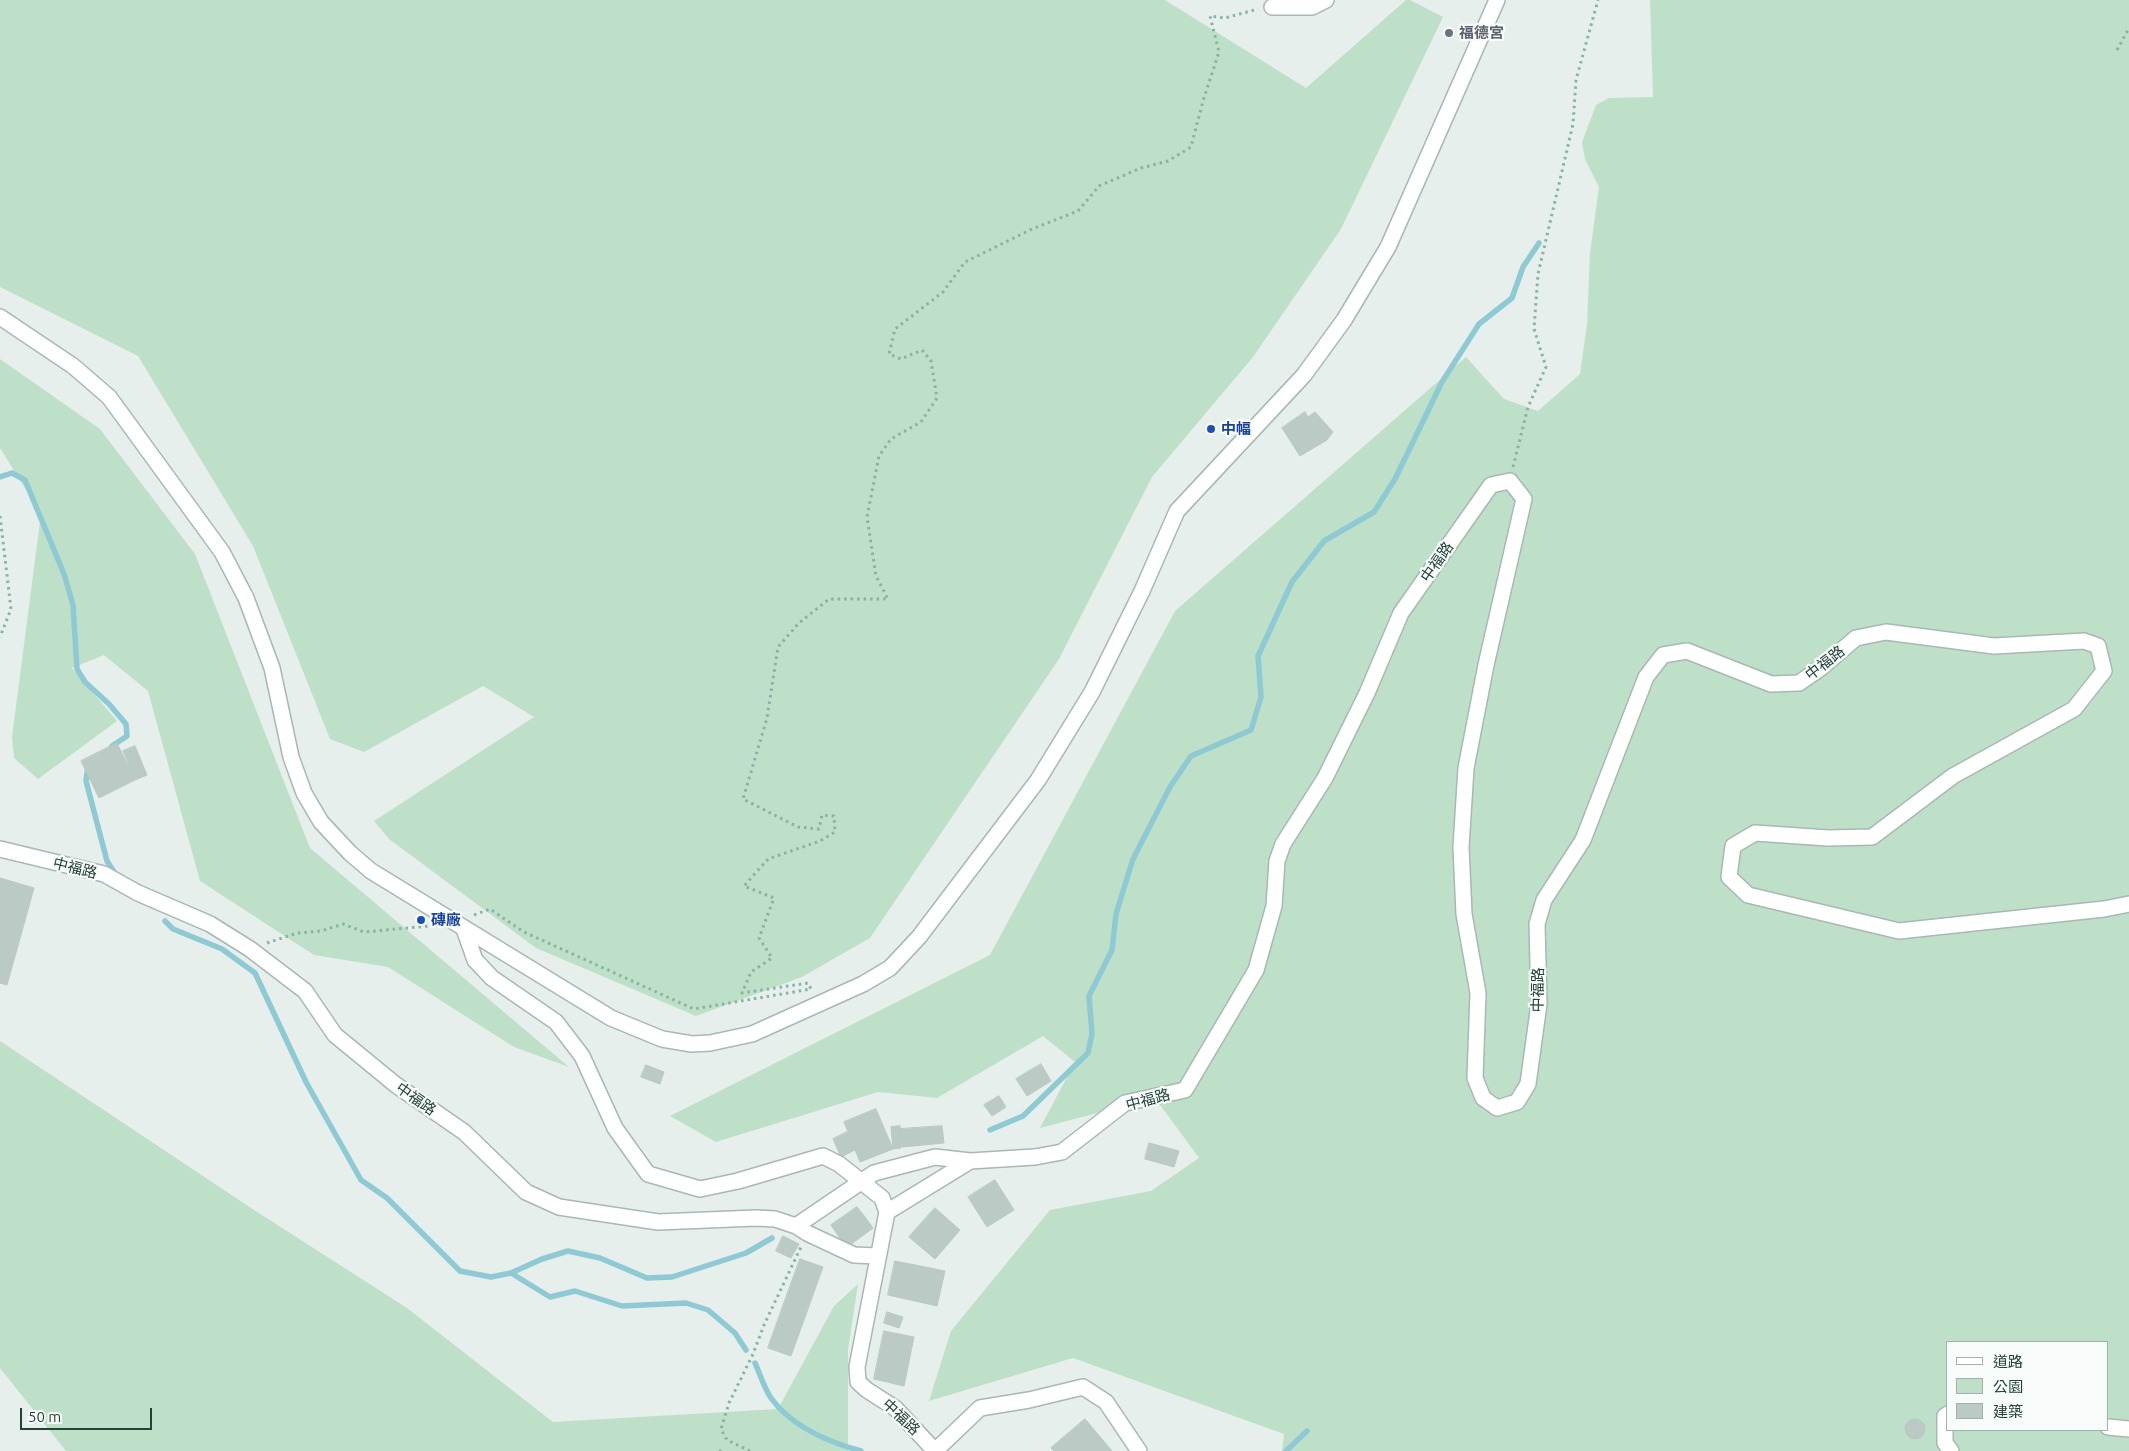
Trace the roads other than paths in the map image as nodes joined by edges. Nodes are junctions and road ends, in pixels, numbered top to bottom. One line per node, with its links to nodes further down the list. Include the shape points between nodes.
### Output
1 (1326, 0): 3 (street, via 1312,7)
2 (1497, 0): 7 (street, via 1388,247 1344,320 1304,376 1177,511 1092,692 1038,780 919,937 890,968 863,984 752,1034 692,1044 662,1039 611,1018)
3 (1272, 7)
4 (0, 317): 7 (street, via 73,366 109,397 222,552 246,598 272,668 290,757 304,793 321,822 350,854 371,871)
5 (0, 849): 11 (street, 中福路, via 104,874 138,893 210,924 250,949 305,991 335,1035 396,1085 464,1132 526,1192 559,1207 658,1222 775,1219)
6 (2129, 904): 8 (street, 中福路, via 1899,931 1748,895 1728,877 1733,846 1754,833 1872,837 1953,776 2074,709 2104,671 2098,646 2084,641 1994,646 1886,632 1856,638 1799,682 1771,684 1687,651 1663,655 1646,677 1583,840 1544,900 1537,924 1539,1004 1528,1084 1517,1102 1497,1108 1483,1098 1475,1078 1478,993 1464,914 1461,846 1466,768 1524,499 1510,481 1492,485 1401,613 1329,770 1283,844 1277,861 1274,906 1256,970 1185,1090 1125,1103 1062,1152)
7 (459, 926): 9 (street, via 475,960 492,978 556,1022 582,1056 615,1128 648,1174 700,1188 738,1181 823,1156 839,1164)
8 (970, 1161): 9 (street, 中福路, via 935,1157 874,1173); 10 (street, 中福路)
9 (861, 1183): 10 (street, via 882,1198); 11 (street, 中福路)
10 (887, 1212): 12 (street, 中福路)
11 (802, 1230): 12 (street, via 854,1255)
12 (878, 1256): 18 (street, 中福路, via 857,1366 858,1382 895,1408)
13 (1946, 1416): 16 (street)
14 (2109, 1427): 15 (street)
15 (2129, 1429)
16 (1946, 1431)
17 (1946, 1431): 20 (street, via 1946,1443)
18 (935, 1451): 19 (street, via 980,1408 1083,1388 1106,1402)
19 (1139, 1451)
20 (1951, 1451)

